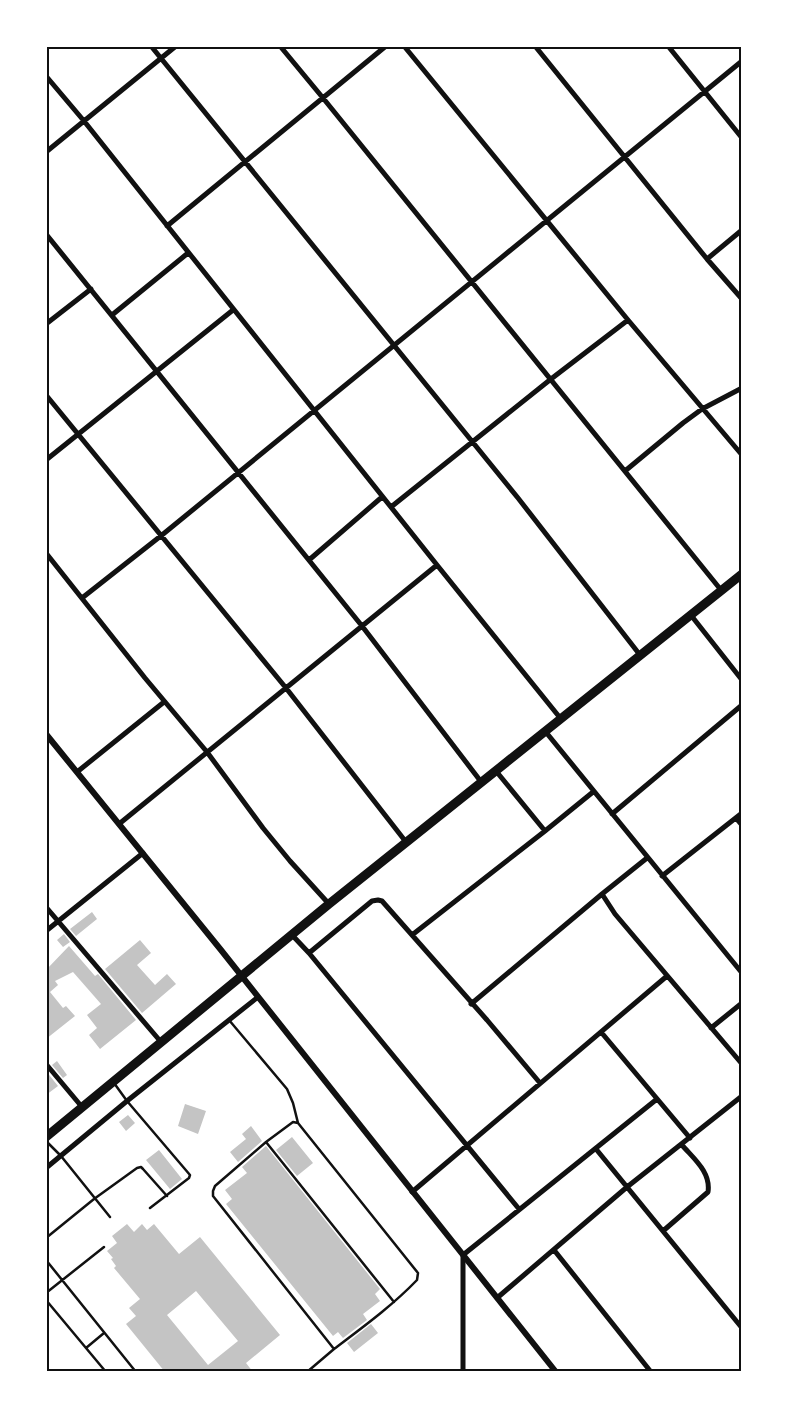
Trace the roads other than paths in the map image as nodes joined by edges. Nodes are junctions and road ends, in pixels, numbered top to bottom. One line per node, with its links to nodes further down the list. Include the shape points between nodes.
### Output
1 (151, 46): 8 (street)
2 (176, 46): 8 (street)
3 (280, 46): 12 (street)
4 (386, 46): 12 (street)
5 (404, 46): 18 (street)
6 (535, 46): 16 (street)
7 (668, 46): 11 (street)
8 (161, 59): 13 (street); 17 (street)
9 (742, 61): 11 (street)
10 (46, 76): 13 (street)
11 (705, 92): 14 (street); 16 (street)
12 (323, 98): 17 (street); 24 (street)
13 (84, 121): 15 (street); 19 (street)
14 (742, 138)
15 (46, 152)
16 (625, 157): 18 (street); 23 (street)
17 (245, 162): 19 (street); 31 (street)
18 (548, 220): 24 (street); 29 (street)
19 (167, 226): 22 (street)
20 (742, 230): 23 (street)
21 (46, 234): 25 (street)
22 (188, 253): 27 (street); 28 (street)
23 (707, 258): 26 (street)
24 (472, 282): 31 (street); 33 (street)
25 (90, 289): 28 (street); 30 (street)
26 (742, 299)
27 (233, 310): 32 (street); 37 (street)
28 (112, 315): 32 (street)
29 (628, 320): 33 (street); 36 (street)
30 (46, 324)
31 (394, 346): 37 (street); 39 (street)
32 (157, 371): 38 (street); 43 (street)
33 (551, 379): 39 (street); 42 (street)
34 (742, 388): 36 (street)
35 (46, 395): 38 (street)
36 (702, 409): 40 (street); 42 (street)
37 (315, 411): 43 (street); 44 (street)
38 (79, 434): 41 (street); 46 (street)
39 (472, 442): 45 (street); 55 (street)
40 (742, 455)
41 (46, 460)
42 (625, 471): 51 (street)
43 (239, 473): 46 (street); 48 (street)
44 (382, 497): 45 (street); 48 (street)
45 (392, 507): 49 (street)
46 (162, 535): 52 (street); 57 (street)
47 (46, 553): 52 (street)
48 (309, 560): 54 (street)
49 (437, 565): 54 (street); 60 (street)
50 (742, 574): 51 (highway)
51 (721, 590): 53 (highway)
52 (82, 598): 58 (street)
53 (690, 614): 55 (highway); 56 (street)
54 (362, 626): 57 (street); 66 (street)
55 (640, 655): 60 (highway)
56 (742, 680)
57 (286, 688): 63 (street); 74 (street)
58 (164, 702): 63 (street); 65 (street)
59 (742, 705): 69 (street)
60 (561, 718): 61 (highway)
61 (544, 731): 64 (highway); 67 (street)
62 (46, 734): 65 (street)
63 (206, 752): 71 (street); 79 (street, via 263,828)
64 (496, 771): 66 (highway); 73 (street)
65 (77, 772): 71 (street)
66 (482, 783): 74 (highway)
67 (593, 792): 69 (street); 73 (street)
68 (742, 813): 70 (street)
69 (612, 814): 76 (street)
70 (736, 818): 72 (street); 77 (street)
71 (119, 824): 75 (street)
72 (742, 825)
73 (545, 832): 83 (street)
74 (406, 842): 79 (highway)
75 (143, 853): 81 (street); 88 (street)
76 (647, 858): 77 (street); 78 (street)
77 (662, 876): 86 (street)
78 (602, 894): 87 (street); 91 (street)
79 (330, 904): 84 (highway)
80 (46, 908): 81 (street)
81 (58, 922): 82 (street); 95 (street)
82 (46, 931)
83 (412, 935): 85 (street, via 382,902 372,901); 91 (street)
84 (292, 936): 85 (street); 88 (highway)
85 (309, 954): 109 (street)
86 (742, 973)
87 (667, 976): 93 (street); 94 (street)
88 (241, 977): 89 (street); 95 (highway)
89 (258, 997): 92 (street); 115 (street)
90 (742, 1003): 93 (street)
91 (471, 1004): 99 (street)
92 (229, 1020): 102 (street); 104 (lane, via 287,1089)
93 (712, 1028): 97 (street)
94 (601, 1032): 99 (street); 101 (street)
95 (161, 1042): 98 (highway)
96 (46, 1064): 103 (street)
97 (742, 1064)
98 (113, 1082): 102 (lane); 103 (highway)
99 (540, 1084): 109 (street)
100 (742, 1096): 106 (street)
101 (657, 1099): 106 (street); 111 (street)
102 (127, 1101): 112 (street); 116 (lane, via 190,1175)
103 (82, 1107): 105 (highway)
104 (298, 1123): 108 (lane, via 293,1122); 131 (lane, via 418,1273 418,1280)
105 (46, 1137)
106 (690, 1138): 110 (street)
107 (46, 1141): 112 (lane)
108 (266, 1142): 131 (lane); 135 (lane, via 215,1186 213,1196)
109 (467, 1145): 115 (street); 119 (street)
110 (682, 1145): 114 (street); 121 (street, via 706,1173 708,1192)
111 (596, 1148): 114 (street); 119 (street)
112 (60, 1156): 113 (street); 117 (lane)
113 (46, 1168)
114 (627, 1187): 121 (street); 124 (street)
115 (412, 1192): 125 (street)
116 (166, 1196): 117 (lane, via 141,1167); 118 (lane)
117 (94, 1198): 120 (lane); 122 (lane)
118 (150, 1208)
119 (519, 1209): 125 (street)
120 (110, 1217)
121 (663, 1231): 132 (street)
122 (46, 1238)
123 (104, 1247): 127 (lane)
124 (554, 1250): 129 (street); 141 (street)
125 (463, 1255): 129 (street); 139 (street)
126 (46, 1260): 127 (lane)
127 (63, 1279): 128 (lane); 133 (lane)
128 (46, 1293)
129 (497, 1298): 140 (street)
130 (46, 1300): 134 (lane)
131 (394, 1302): 135 (lane)
132 (742, 1328)
133 (104, 1332): 134 (lane); 137 (lane)
134 (86, 1348): 136 (lane)
135 (334, 1349): 138 (lane)
136 (106, 1372)
137 (136, 1372)
138 (307, 1372)
139 (463, 1372)
140 (556, 1372)
141 (651, 1372)

